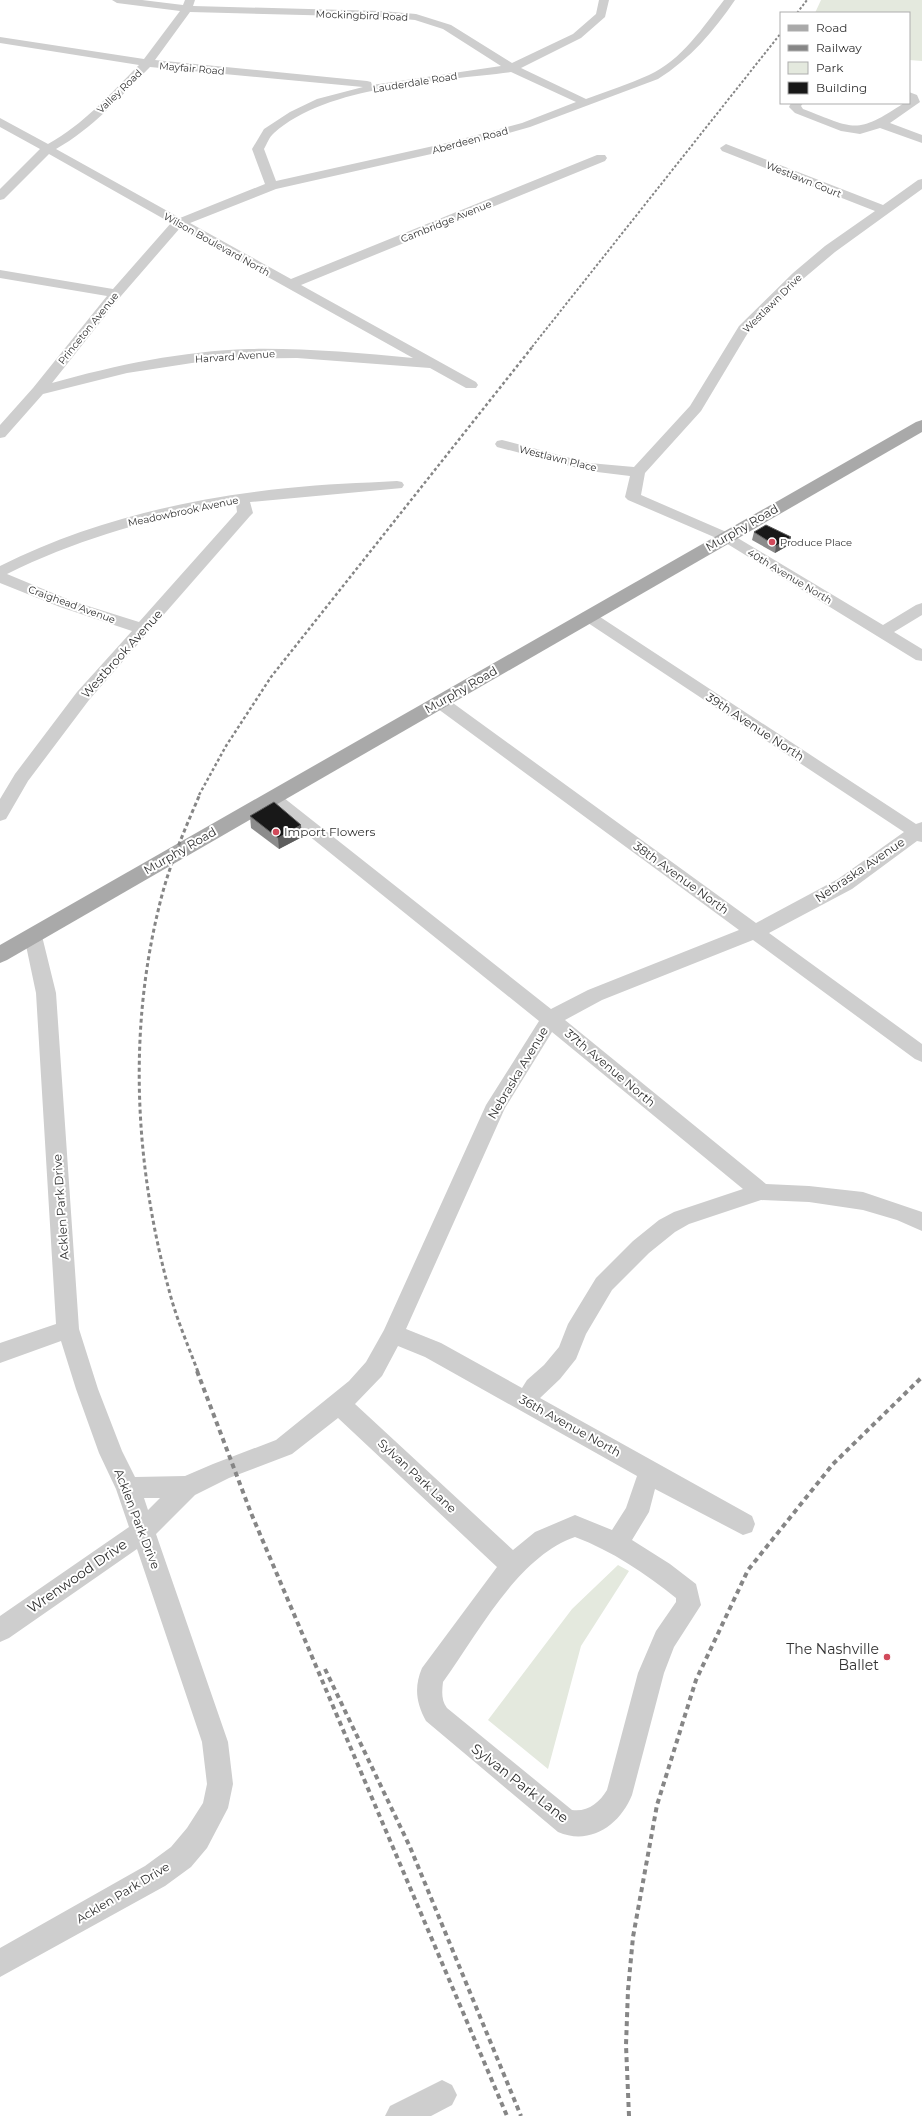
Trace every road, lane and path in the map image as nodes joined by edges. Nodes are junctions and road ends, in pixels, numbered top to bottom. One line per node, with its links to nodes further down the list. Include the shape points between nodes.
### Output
1 (117, 0): 4 (street, Mockingbird Road)
2 (604, 0): 7 (street, Lauderdale Road, via 601,15 577,36)
3 (730, 0): 10 (street, Aberdeen Road, via 691,49 673,65 654,77)
4 (188, 5): 6 (street, Valley Road); 7 (street, Mockingbird Road, via 416,17 447,27)
5 (0, 40): 6 (street, Mayfair Road)
6 (147, 64): 8 (street, Mayfair Road); 16 (street, Valley Road, via 112,100 67,138)
7 (512, 68): 8 (street, Lauderdale Road); 10 (street, Mockingbird Road)
8 (384, 85): 19 (street, Lauderdale Road, via 321,101 294,114 268,132 258,149)
9 (910, 96): 13 (street, via 914,102)
10 (586, 103): 19 (street, Aberdeen Road, via 526,125 449,146)
11 (796, 104): 13 (street, via 794,107 799,111 850,129 861,130)
12 (0, 122): 16 (street, Wilson Boulevard North)
13 (879, 123): 14 (street)
14 (922, 139)
15 (726, 148): 21 (street, Westlawn Court)
16 (47, 149): 20 (street, Valley Road); 22 (street, Wilson Boulevard North)
17 (602, 158): 24 (street, Cambridge Avenue)
18 (922, 183): 21 (street, Westlawn Drive)
19 (272, 186): 22 (street, Aberdeen Road)
20 (0, 196)
21 (883, 210): 32 (street, Westlawn Drive, via 798,276 744,329 696,408)
22 (178, 223): 24 (street, Wilson Boulevard North); 25 (street, Princeton Avenue)
23 (0, 274): 25 (street)
24 (291, 284): 26 (street, Wilson Boulevard North)
25 (116, 293): 28 (street, Princeton Avenue)
26 (434, 365): 27 (street, Wilson Boulevard North); 28 (street, Harvard Avenue, via 339,355 227,355 142,365)
27 (471, 385)
28 (38, 390): 30 (street, Princeton Avenue)
29 (922, 424): 35 (main road, Murphy Road)
30 (0, 434)
31 (502, 444): 32 (street, Westlawn Place, via 589,467)
32 (638, 472): 35 (street, 40th Avenue North, via 633,497)
33 (397, 485): 34 (street, Meadowbrook Avenue)
34 (242, 498): 36 (street, Meadowbrook Avenue, via 142,518 94,533); 40 (street, Westbrook Avenue, via 245,513)
35 (726, 537): 39 (main road, Murphy Road); 41 (street, 40th Avenue North)
36 (0, 572)
37 (0, 577): 40 (street, Craighead Avenue, via 66,604)
38 (922, 608): 41 (street)
39 (588, 616): 43 (main road, Murphy Road); 46 (street, 39th Avenue North)
40 (144, 629): 45 (street, Westbrook Avenue, via 84,696 22,778)
41 (883, 632): 42 (street, 40th Avenue North)
42 (922, 656)
43 (440, 702): 44 (main road, Murphy Road); 47 (street, 38th Avenue North)
44 (273, 798): 48 (main road, Murphy Road); 50 (street, 37th Avenue North)
45 (0, 815)
46 (920, 832): 47 (street, Nebraska Avenue, via 839,887)
47 (754, 932): 50 (street, Nebraska Avenue, via 595,995); 51 (street, 38th Avenue North)
48 (33, 936): 49 (main road, Murphy Road); 54 (street, Acklen Park Drive, via 46,993)
49 (0, 955)
50 (550, 1019): 52 (street, 37th Avenue North); 55 (street, Nebraska Avenue, via 496,1105)
51 (922, 1054)
52 (761, 1192): 53 (street, via 809,1194 863,1201 903,1213); 57 (street, via 682,1218 667,1226 641,1247 604,1284 576,1331 568,1352 552,1372 535,1387)
53 (922, 1222)
54 (68, 1329): 56 (street); 61 (street, Acklen Park Drive, via 111,1453)
55 (393, 1334): 57 (street, 36th Avenue North, via 433,1350); 58 (street, Nebraska Avenue, via 374,1369)
56 (0, 1353)
57 (526, 1401): 59 (street, 36th Avenue North)
58 (339, 1404): 60 (street, Nebraska Avenue, via 284,1447); 65 (street, Sylvan Park Lane)
59 (652, 1472): 62 (street, 36th Avenue North); 64 (street, via 644,1486 637,1512)
60 (186, 1487): 61 (street); 63 (street, Wrenwood Drive)
61 (128, 1488): 63 (street, Acklen Park Drive)
62 (743, 1524)
63 (143, 1531): 66 (street, Wrenwood Drive); 67 (street, Acklen Park Drive, via 215,1742 220,1784 215,1808 197,1838 185,1852 155,1876)
64 (617, 1543): 65 (street, Sylvan Park Lane, via 575,1526 559,1530 530,1549); 65 (street, Sylvan Park Lane, via 687,1592 689,1605 665,1639 651,1673 619,1795 607,1812 589,1823 567,1823 438,1717 430,1703 428,1691 431,1677)
65 (512, 1565)
66 (0, 1630)
67 (0, 1963)
68 (442, 2095): 69 (street)
69 (400, 2116)

